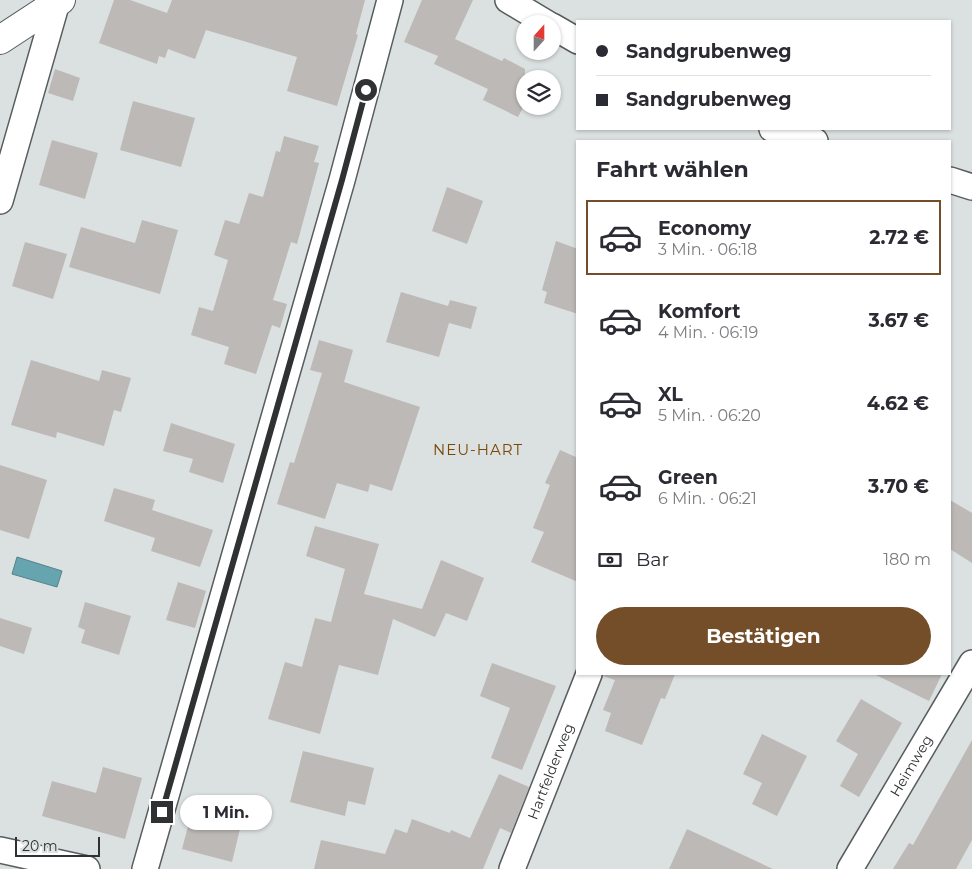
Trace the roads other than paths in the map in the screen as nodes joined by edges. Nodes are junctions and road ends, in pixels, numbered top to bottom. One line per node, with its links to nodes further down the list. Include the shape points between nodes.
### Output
1 (390, 0): 17 (street, via 342,180)
2 (508, 0): 4 (street)
3 (59, 1): 6 (main road); 12 (street)
4 (533, 15)
5 (561, 31): 7 (street)
6 (0, 40)
7 (576, 40)
8 (775, 130): 9 (street)
9 (803, 140)
10 (951, 180): 11 (street)
11 (972, 187)
12 (0, 201)
13 (972, 663): 19 (street, Heimweg)
14 (588, 675): 18 (street, Hartfelderweg)
15 (0, 850): 16 (street)
16 (87, 869)
17 (145, 869)
18 (512, 869)
19 (850, 869)

